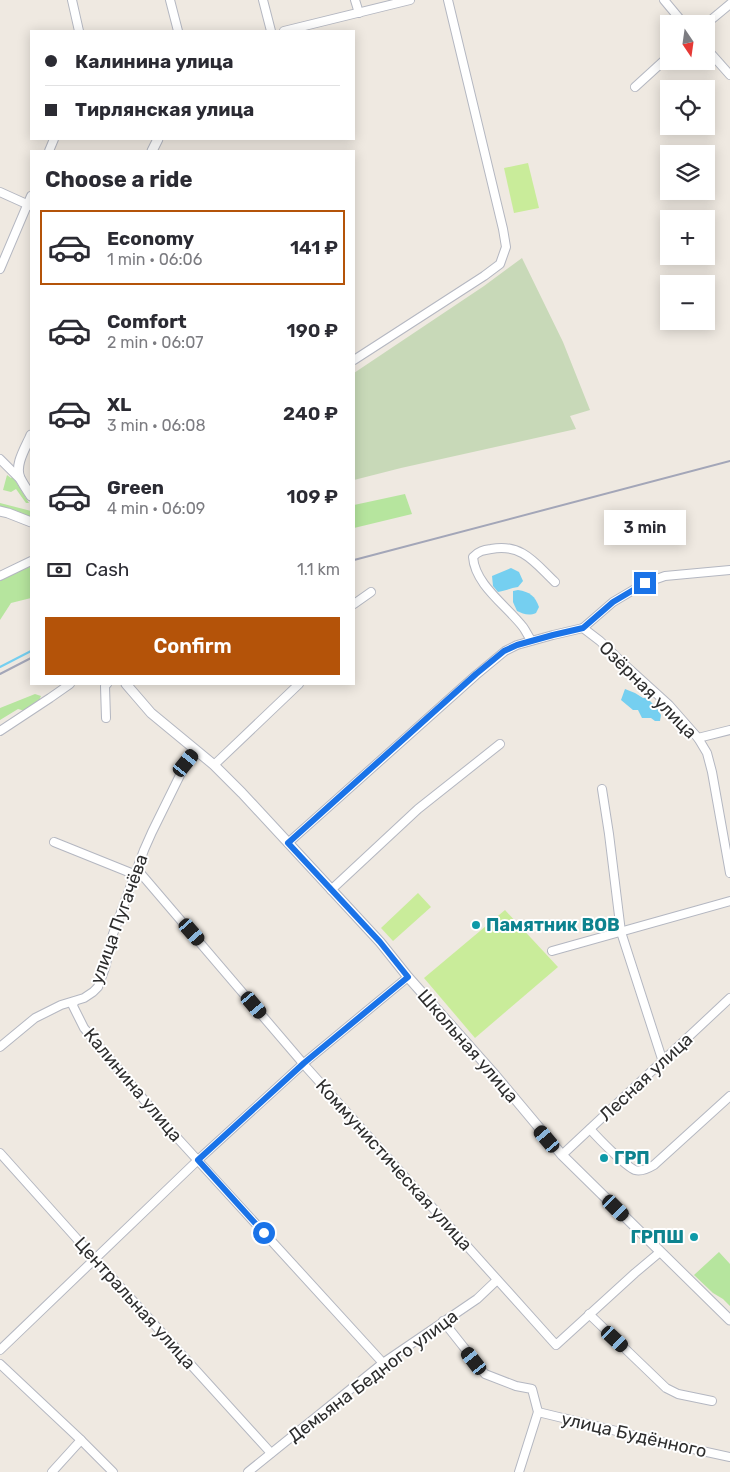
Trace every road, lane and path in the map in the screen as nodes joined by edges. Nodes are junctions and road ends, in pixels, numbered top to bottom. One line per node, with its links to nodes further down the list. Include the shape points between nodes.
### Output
1 (72, 0): 12 (street)
2 (170, 0): 13 (street)
3 (263, 0): 14 (street)
4 (355, 0): 9 (street)
5 (410, 0): 9 (street)
6 (448, 0): 23 (street, via 506,248 500,264 484,276)
7 (664, 0): 10 (street)
8 (730, 4): 11 (street)
9 (358, 13): 15 (street)
10 (676, 15)
11 (715, 16)
12 (79, 30)
13 (178, 30)
14 (271, 30)
15 (288, 30)
16 (715, 58): 18 (street)
17 (660, 64): 19 (street)
18 (730, 75)
19 (635, 86)
20 (0, 192): 21 (street)
21 (30, 205): 22 (street)
22 (0, 269)
23 (355, 359)
24 (30, 437): 26 (street, via 19,464)
25 (0, 459): 26 (street)
26 (20, 480): 27 (street)
27 (30, 495)
28 (0, 511): 29 (street)
29 (30, 522)
30 (30, 561): 32 (street)
31 (730, 570): 36 (street, via 664,576 645,583 613,602)
32 (0, 576)
33 (555, 582): 37 (street, via 524,552 495,548 483,550 473,557 481,579)
34 (371, 592): 35 (street)
35 (355, 603)
36 (583, 628): 37 (street); 45 (street, Озёрная улица, via 669,705)
37 (531, 640): 51 (street, via 504,651 492,661)
38 (69, 685): 44 (street)
39 (106, 685): 42 (street)
40 (127, 685): 47 (street, Школьная улица, via 151,713)
41 (298, 685): 48 (street)
42 (106, 718)
43 (730, 730): 45 (street)
44 (0, 731)
45 (698, 738): 53 (street, Озёрная улица, via 712,772)
46 (500, 744): 54 (street, via 418,809)
47 (196, 751): 48 (street, Школьная улица); 52 (street, улица Пугачёва, via 186,763 152,832)
48 (214, 765): 51 (street, Школьная улица)
49 (602, 789): 56 (street)
50 (54, 842): 52 (street)
51 (288, 843): 54 (street, Школьная улица)
52 (136, 873): 60 (street, улица Пугачёва, via 113,934 98,987); 63 (street, Коммунистическая улица, via 142,874)
53 (730, 873)
54 (331, 890): 58 (street, Школьная улица)
55 (730, 901): 56 (street)
56 (621, 932): 57 (street); 62 (street)
57 (552, 950)
58 (408, 977): 63 (street); 67 (street, Школьная улица)
59 (730, 998): 62 (street, Лесная улица)
60 (74, 1002): 61 (street, улица Пугачёва, via 34,1018); 68 (street, Калинина улица, via 84,1028)
61 (0, 1047)
62 (663, 1062): 65 (street, Лесная улица)
63 (304, 1063): 68 (street); 71 (street, Коммунистическая улица)
64 (730, 1096): 65 (street, via 654,1165 642,1171 627,1164)
65 (590, 1128): 67 (street, Лесная улица)
66 (0, 1153): 70 (street, Центральная улица)
67 (562, 1155): 69 (street, Школьная улица)
68 (198, 1160): 70 (street); 76 (street, Калинина улица)
69 (660, 1252): 72 (street); 73 (street, Школьная улица)
70 (95, 1259): 75 (street); 81 (street, Центральная улица)
71 (497, 1280): 72 (street, Коммунистическая улица, via 556,1344); 74 (street, Демьяна Бедного улица, via 477,1299)
72 (589, 1314): 78 (street, via 666,1388 678,1394)
73 (730, 1320)
74 (443, 1321): 76 (street, Демьяна Бедного улица); 79 (street, улица Будённого, via 485,1374 532,1389)
75 (0, 1350)
76 (384, 1363): 81 (street, Демьяна Бедного улица)
77 (0, 1364): 80 (street)
78 (712, 1401)
79 (538, 1412): 82 (street, улица Будённого); 86 (street, улица Будённого)
80 (82, 1440): 83 (street); 84 (street)
81 (271, 1453): 85 (street, Демьяна Бедного улица)
82 (730, 1457)
83 (52, 1472)
84 (113, 1472)
85 (248, 1472)
86 (519, 1472)

